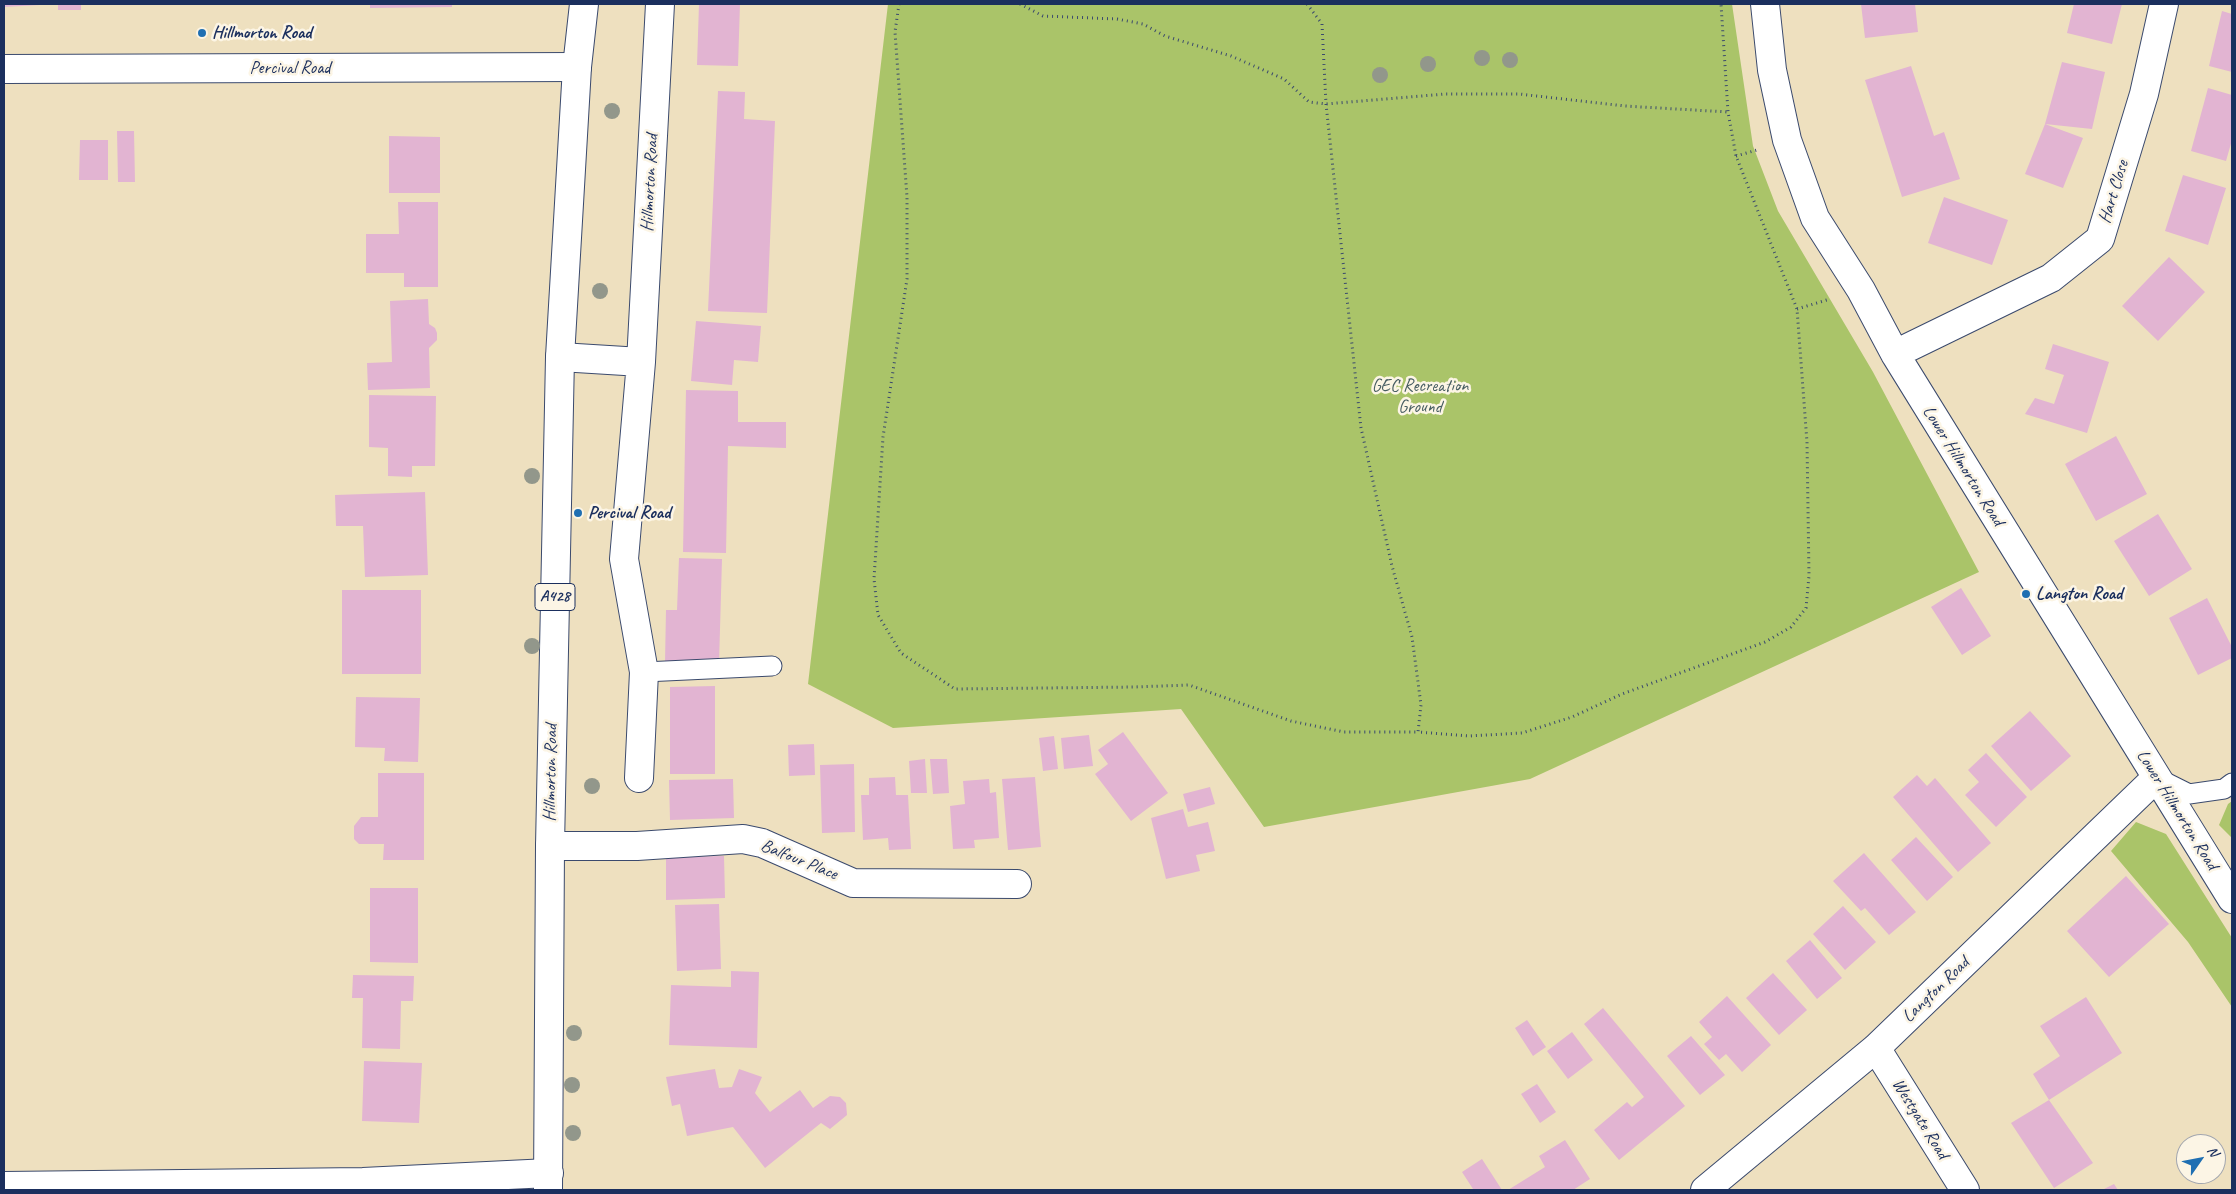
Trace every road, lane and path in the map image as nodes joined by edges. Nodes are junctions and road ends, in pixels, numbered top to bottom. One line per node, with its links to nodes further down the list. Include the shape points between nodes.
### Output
1 (584, 4): 9 (main road, Hillmorton Road / A428)
2 (660, 4): 15 (main road, Hillmorton Road)
3 (899, 4): 18 (path, via 895,32 907,197 907,279 883,437 874,579 878,615 901,653 955,689 1189,685 1291,721 1344,732)
4 (1020, 4): 11 (path, via 1043,16 1117,19 1143,24 1165,36 1240,60 1284,80 1309,102)
5 (1307, 4): 11 (path, via 1322,24)
6 (1721, 4): 12 (path)
7 (1765, 4): 13 (main road, Lower Hillmorton Road, via 1772,70 1787,140 1812,209)
8 (2164, 4): 13 (main road, Hart Close, via 2144,94 2100,239 2050,278)
9 (577, 67): 10 (main road, Percival Road); 14 (main road, Hillmorton Road / A428)
10 (4, 69)
11 (1326, 104): 12 (path, via 1446,94 1519,94 1625,106); 18 (path, via 1361,428 1389,556 1412,637 1421,705)
12 (1728, 112): 18 (path, via 1736,156 1797,309 1807,442 1806,608 1791,628 1765,642 1622,694 1572,717 1530,730 1469,736)
13 (1895, 354): 20 (main road, Lower Hillmorton Road)
14 (560, 357): 15 (main road); 22 (main road, Hillmorton Road / A428)
15 (641, 362): 17 (main road, Hillmorton Road, via 624,559)
16 (772, 666): 17 (lane)
17 (644, 672): 19 (main road, Hillmorton Road)
18 (1418, 732)
19 (639, 778)
20 (2156, 778): 21 (lane, via 2189,794 2224,789); 24 (main road, Lower Hillmorton Road); 25 (main road, Langton Road)
21 (2232, 783)
22 (550, 846): 23 (main road, Balfour Place, via 637,846 743,839 762,843 853,883); 26 (main road, Hillmorton Road / A428)
23 (1018, 884)
24 (2232, 899)
25 (1876, 1048): 28 (main road, Langton Road); 29 (main road, Westgate Road)
26 (549, 1182): 27 (main road)
27 (4, 1186)
28 (1705, 1190)
29 (1965, 1190)

